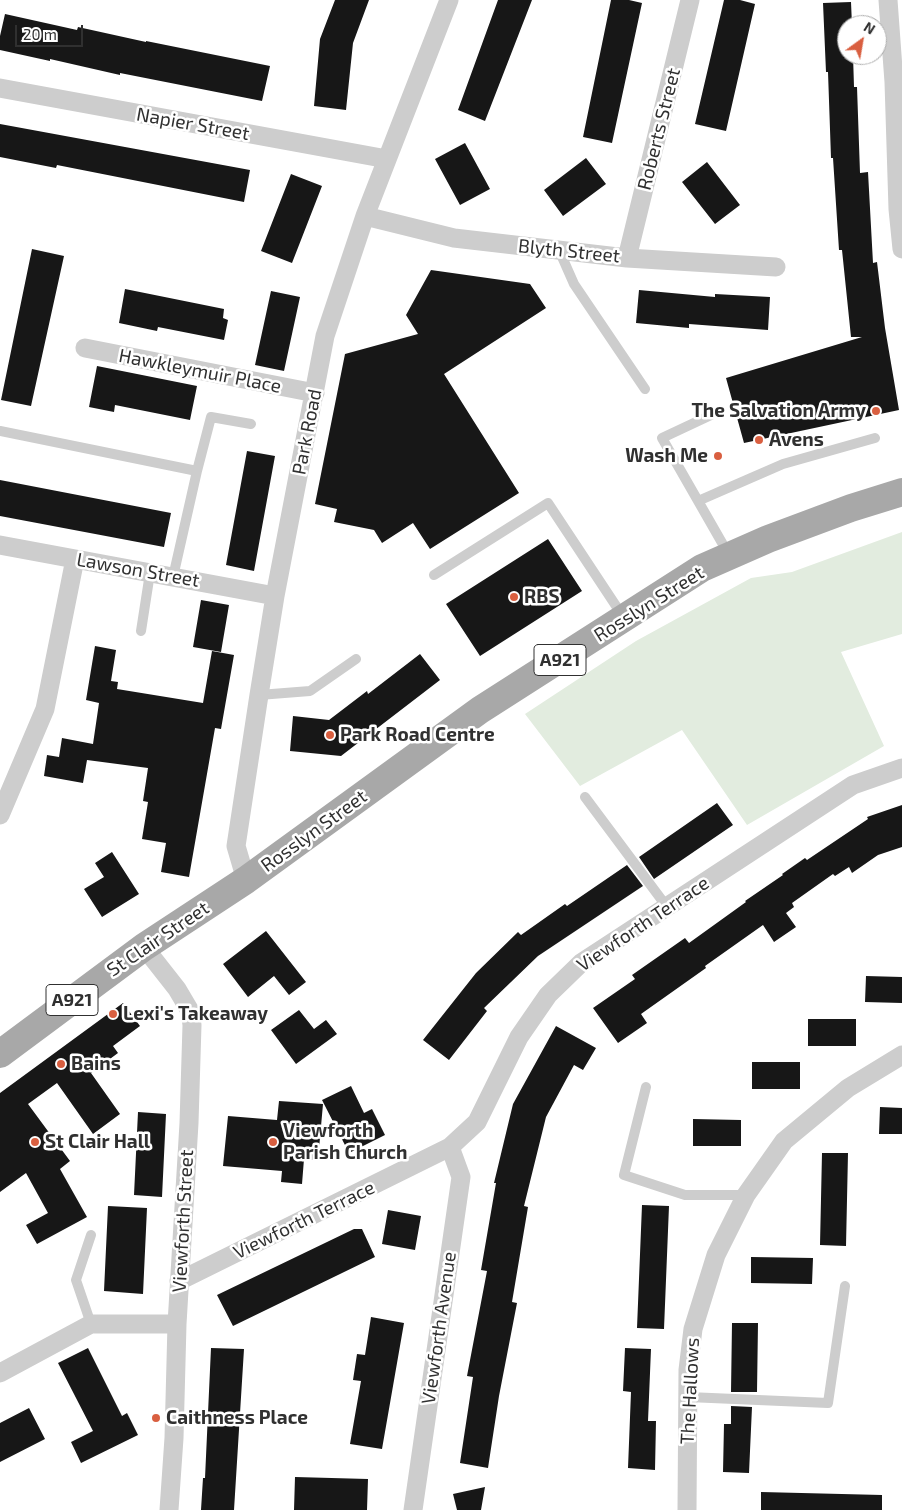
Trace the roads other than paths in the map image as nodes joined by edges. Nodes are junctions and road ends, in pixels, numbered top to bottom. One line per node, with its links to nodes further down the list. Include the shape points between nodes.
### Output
1 (449, 0): 6 (street, Park Road)
2 (690, 0): 11 (street, Roberts Street)
3 (888, 0): 4 (street)
4 (898, 83): 7 (street)
5 (0, 88): 6 (street, Napier Street)
6 (387, 158): 8 (street, Park Road)
7 (900, 209): 9 (street)
8 (364, 216): 10 (street, Blyth Street, via 454,238); 15 (street, Park Road, via 325,336)
9 (902, 249)
10 (558, 250): 11 (street, Blyth Street); 14 (lane, via 574,284)
11 (628, 258): 12 (street, Blyth Street)
12 (776, 267)
13 (84, 348): 15 (street, Hawkleymuir Place)
14 (645, 389)
15 (315, 393): 29 (street, Park Road)
16 (711, 415): 22 (lane, via 662,438)
17 (251, 424): 20 (lane, via 211,417)
18 (0, 431): 20 (lane)
19 (875, 438): 22 (lane, via 783,464)
20 (197, 471): 28 (lane)
21 (902, 492): 24 (main road, Rosslyn Street / A921, via 851,508)
22 (698, 501): 24 (lane)
23 (0, 545): 25 (street, Lawson Street)
24 (729, 556): 30 (main road, Rosslyn Street / A921, via 702,568)
25 (74, 559): 26 (street, Lawson Street); 36 (street, via 45,709)
26 (150, 573): 28 (street, Lawson Street); 31 (lane)
27 (434, 575): 30 (lane, via 548,503)
28 (173, 577): 29 (street, Lawson Street)
29 (275, 596): 33 (street, Park Road)
30 (624, 619): 37 (main road, Rosslyn Street / A921, via 480,710)
31 (141, 631)
32 (356, 659): 33 (lane, via 310,691)
33 (259, 695): 37 (street, Park Road, via 236,846)
34 (902, 768): 38 (street, Viewforth Terrace, via 853,785)
35 (584, 797): 38 (lane)
36 (0, 815)
37 (246, 880): 39 (main road, St Clair Street / A921)
38 (667, 907): 43 (street, Viewforth Terrace, via 581,963 548,995 519,1037 477,1122)
39 (144, 947): 40 (main road, St Clair Street / A921); 46 (street, Viewforth Street, via 177,989 190,1011 192,1025)
40 (0, 1054)
41 (902, 1055): 44 (street, The Hallows, via 848,1088 784,1141)
42 (646, 1088): 44 (lane, via 624,1175 685,1195)
43 (450, 1147): 46 (street, Viewforth Terrace); 53 (street, Viewforth Avenue, via 460,1177)
44 (746, 1195): 51 (street, The Hallows, via 716,1255 693,1329)
45 (91, 1235): 48 (lane, via 76,1280)
46 (180, 1281): 49 (street, Viewforth Street)
47 (845, 1286): 51 (lane, via 828,1403)
48 (91, 1324): 49 (street); 50 (street)
49 (177, 1324): 52 (street, Viewforth Street)
50 (0, 1372)
51 (688, 1397): 54 (street, The Hallows)
52 (169, 1510)
53 (413, 1510)
54 (687, 1510)

